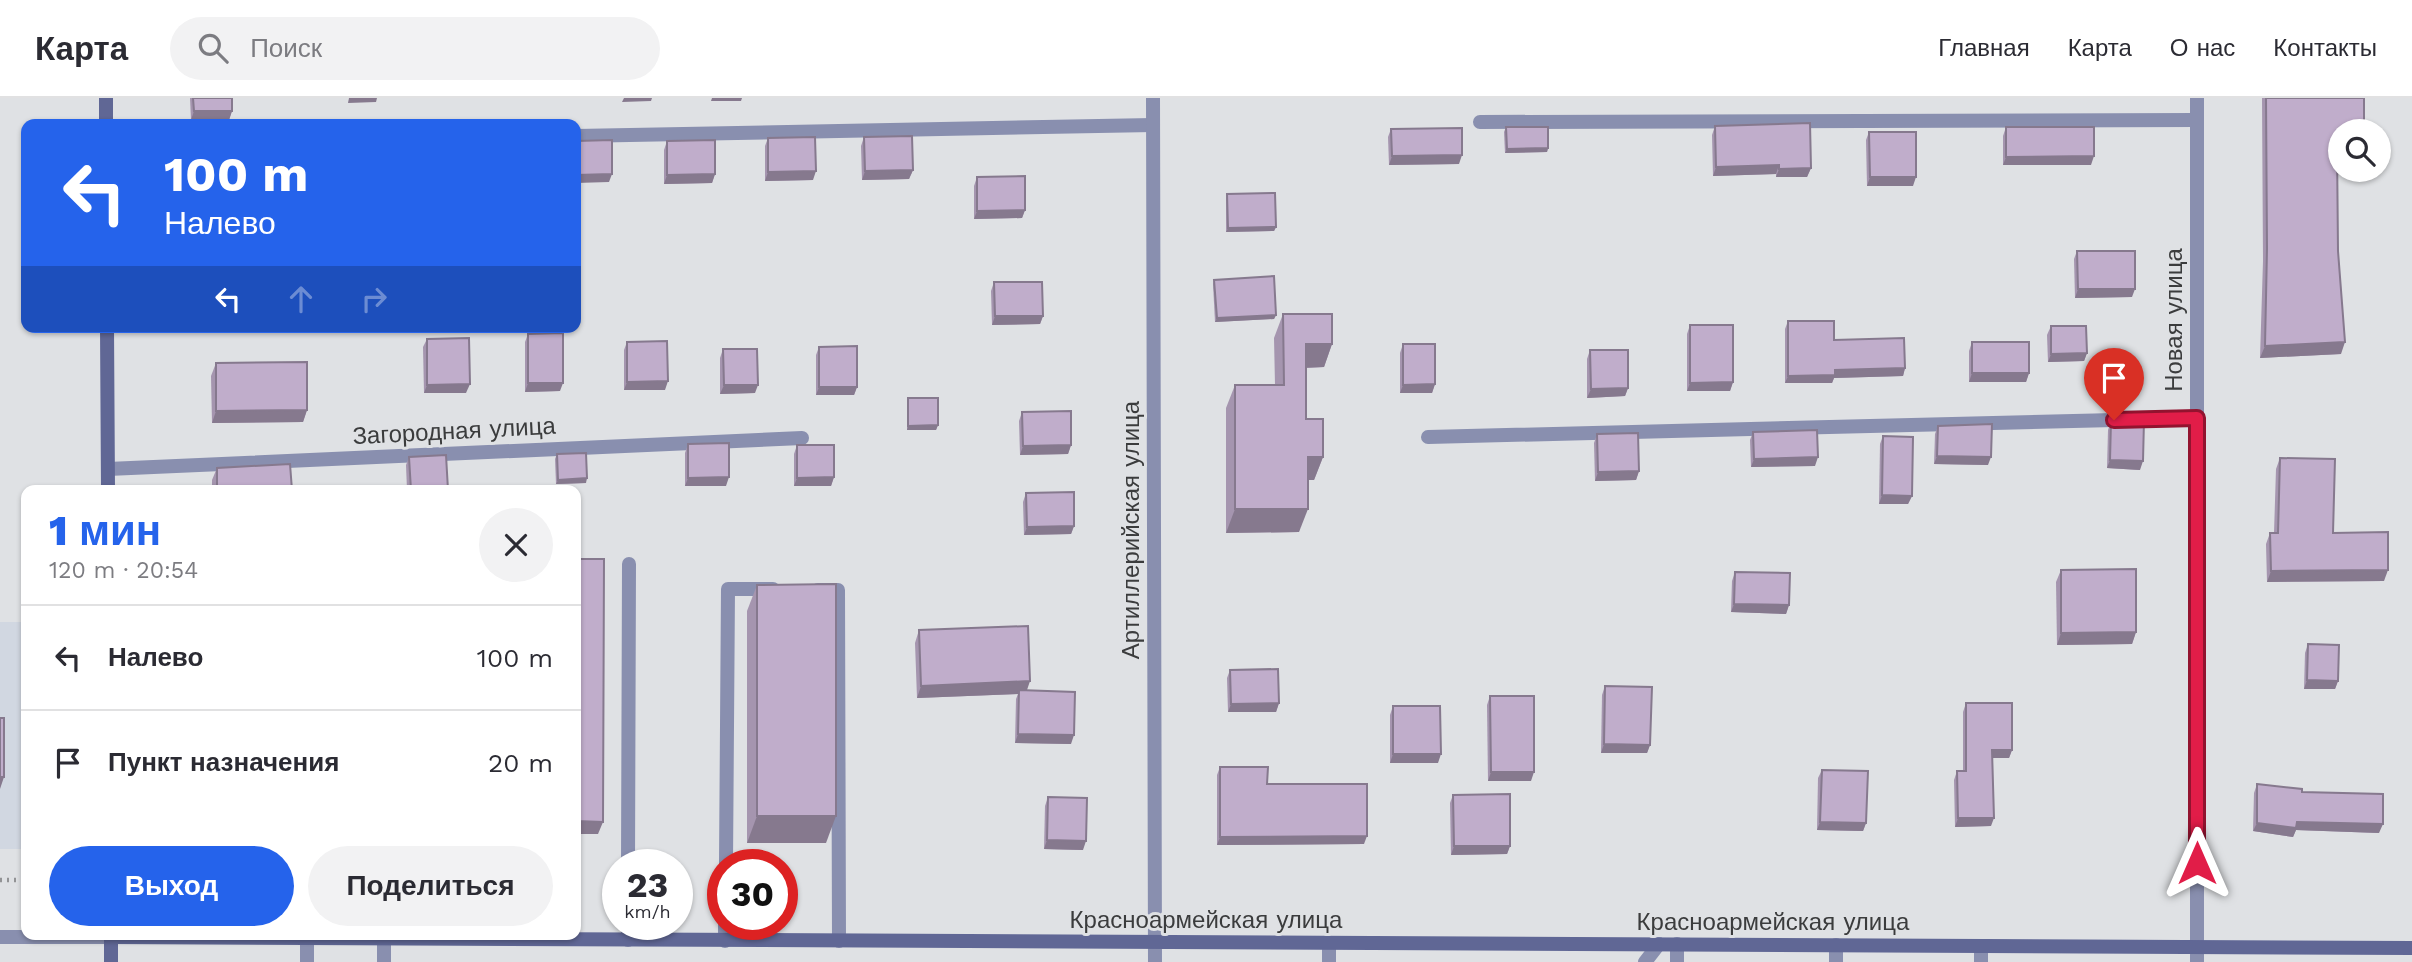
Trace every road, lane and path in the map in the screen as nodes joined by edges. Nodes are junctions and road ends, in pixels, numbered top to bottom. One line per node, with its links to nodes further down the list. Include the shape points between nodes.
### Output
1 (106, 98): 4 (main road)
2 (1153, 98): 7 (street, Артиллерийская улица)
3 (2197, 98): 5 (street, Новая улица)
4 (106, 119)
5 (2197, 120): 6 (street); 10 (street, Новая улица)
6 (1480, 122)
7 (1153, 125): 8 (street); 30 (street, Артиллерийская улица)
8 (581, 136)
9 (107, 333): 13 (main road)
10 (2197, 418): 11 (street); 37 (street, Новая улица)
11 (1428, 437)
12 (802, 438): 13 (street, Загородная улица)
13 (108, 469): 14 (main road)
14 (108, 485)
15 (629, 564): 16 (street)
16 (628, 849)
17 (726, 849): 29 (street, via 728,589 838,590)
18 (0, 880): 19 (path)
19 (21, 880)
20 (0, 937): 21 (street, Красноармейская улица)
21 (21, 937)
22 (111, 940): 38 (main road)
23 (307, 940): 39 (street)
24 (384, 940): 40 (street)
25 (581, 940): 26 (main road, Красноармейская улица)
26 (602, 940)
27 (628, 940): 28 (main road, Красноармейская улица)
28 (725, 941): 29 (main road, Красноармейская улица)
29 (839, 941): 30 (main road, Красноармейская улица)
30 (1155, 942): 31 (main road, Красноармейская улица); 41 (street, Артиллерийская улица)
31 (1329, 943): 32 (main road, Красноармейская улица); 42 (street)
32 (1659, 944): 33 (main road, Красноармейская улица); 43 (street)
33 (1677, 944): 34 (main road, Красноармейская улица); 44 (street)
34 (1836, 945): 35 (main road, Красноармейская улица); 45 (street)
35 (1981, 946): 37 (main road, Красноармейская улица); 46 (street)
36 (2412, 948): 37 (main road, Красноармейская улица)
37 (2197, 955)
38 (111, 962)
39 (307, 962)
40 (384, 962)
41 (1155, 962)
42 (1329, 962)
43 (1645, 962)
44 (1677, 962)
45 (1836, 962)
46 (1981, 962)

